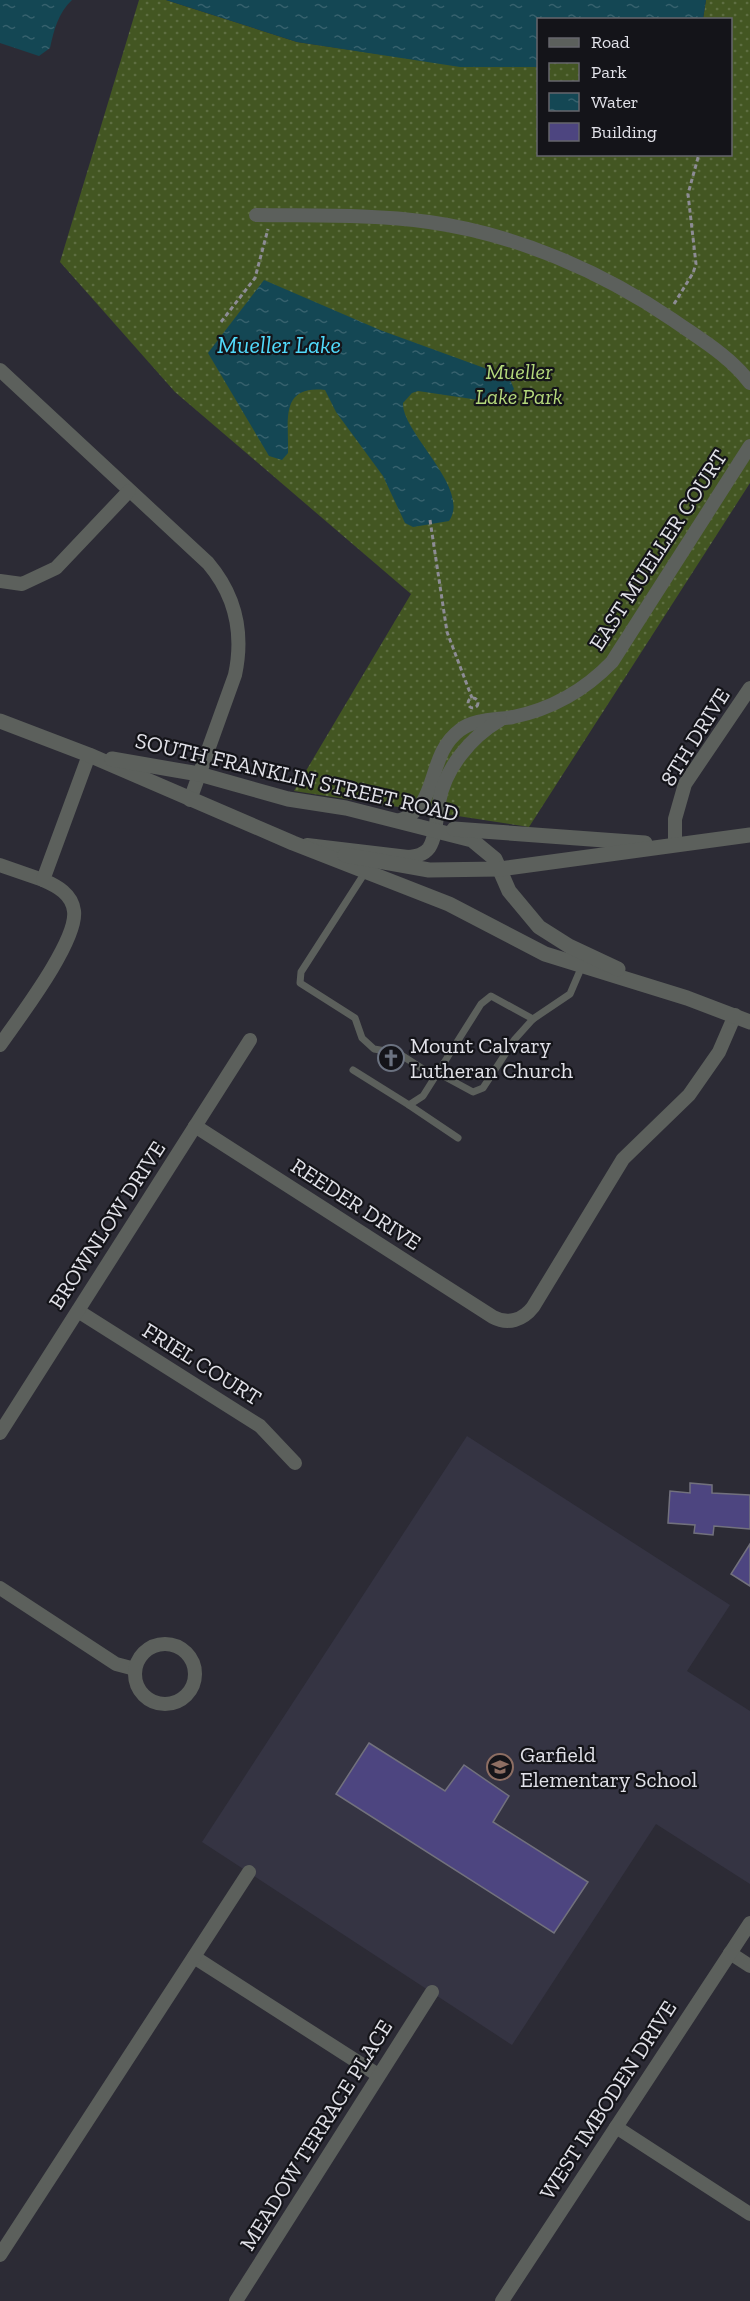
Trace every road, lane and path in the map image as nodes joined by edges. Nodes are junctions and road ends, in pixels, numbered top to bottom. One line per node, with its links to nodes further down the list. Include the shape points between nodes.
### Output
1 (698, 156): 4 (path, via 688,194 696,264)
2 (256, 215): 4 (street, via 384,217 480,232 537,250 590,273)
3 (264, 242): 5 (path, via 255,278)
4 (667, 316): 7 (street, via 734,365)
5 (220, 322)
6 (0, 370): 9 (street)
7 (750, 383)
8 (750, 446): 14 (street, EAST MUELLER COURT, via 612,662 569,697 536,711)
9 (129, 491): 11 (street, via 50,572 22,584); 17 (street, via 208,563 225,587 237,617 239,654 235,675)
10 (430, 520): 13 (path, via 447,632)
11 (0, 581)
12 (750, 688): 23 (street, 8TH DRIVE, via 685,784 675,819)
13 (472, 698)
14 (502, 719): 19 (street, EAST MUELLER COURT, via 469,725 453,736 437,761 424,803 413,815); 20 (street, EAST MUELLER COURT, via 474,741 450,771 441,791)
15 (0, 721): 16 (street, SOUTH FRANKLIN STREET ROAD)
16 (89, 755): 17 (street, SOUTH FRANKLIN STREET ROAD); 18 (street, SOUTH FRANKLIN STREET ROAD); 28 (street)
17 (199, 774): 18 (street); 19 (street, SOUTH FRANKLIN STREET ROAD, via 288,799)
18 (190, 800): 22 (street, SOUTH FRANKLIN STREET ROAD)
19 (398, 821): 20 (street, SOUTH FRANKLIN STREET ROAD)
20 (434, 829): 22 (street, EAST MUELLER COURT, via 429,848 408,857); 23 (street); 26 (street, SOUTH FRANKLIN STREET ROAD, via 481,845)
21 (750, 835): 23 (street)
22 (293, 843): 26 (street, via 399,866 455,871); 27 (street, SOUTH FRANKLIN STREET ROAD)
23 (675, 844): 25 (street)
24 (0, 865): 28 (street)
25 (539, 866): 26 (street); 29 (street, via 519,879)
26 (500, 869): 29 (street, SOUTH FRANKLIN STREET ROAD)
27 (366, 871): 30 (street, SOUTH FRANKLIN STREET ROAD, via 449,904 522,943); 38 (lane, via 301,972 300,983 355,1018 362,1038 374,1049 398,1053 426,1071)
28 (43, 880): 36 (street, via 66,894 75,911 74,921 59,957)
29 (516, 901): 31 (street, SOUTH FRANKLIN STREET ROAD, via 553,937)
30 (582, 966): 31 (street, SOUTH FRANKLIN STREET ROAD); 33 (lane, via 570,994)
31 (687, 998): 32 (street, SOUTH FRANKLIN STREET ROAD)
32 (735, 1016): 34 (street, SOUTH FRANKLIN STREET ROAD); 40 (street, REEDER DRIVE, via 719,1052 689,1095 623,1159 530,1311 513,1320 493,1317)
33 (533, 1019): 38 (lane, via 514,1038 483,1088 473,1092); 38 (lane, via 491,996 481,1004)
34 (750, 1022)
35 (250, 1040): 40 (street, BROWNLOW DRIVE)
36 (0, 1045)
37 (353, 1070): 39 (lane)
38 (436, 1072): 39 (lane, via 423,1096)
39 (409, 1105): 41 (lane)
40 (195, 1126): 42 (street, BROWNLOW DRIVE)
41 (458, 1138)
42 (78, 1311): 43 (street, BROWNLOW DRIVE); 44 (street, FRIEL COURT, via 260,1426)
43 (0, 1432)
44 (296, 1463)
45 (0, 1588): 46 (street, via 116,1664)
46 (135, 1669): 46 (street, via 138,1688 152,1702 162,1705 189,1694 196,1676 183,1649 164,1644 145,1651)
47 (249, 1872): 50 (street)
48 (750, 1923): 49 (street, WEST IMBODEN DRIVE)
49 (730, 1953): 51 (street); 54 (street, WEST IMBODEN DRIVE)
50 (194, 1957): 53 (street); 56 (street)
51 (750, 1966)
52 (432, 1992): 53 (street, MEADOW TERRACE PLACE)
53 (378, 2074): 57 (street, MEADOW TERRACE PLACE)
54 (616, 2127): 55 (street); 58 (street, WEST IMBODEN DRIVE)
55 (750, 2214)
56 (0, 2255)
57 (236, 2301)
58 (502, 2301)

